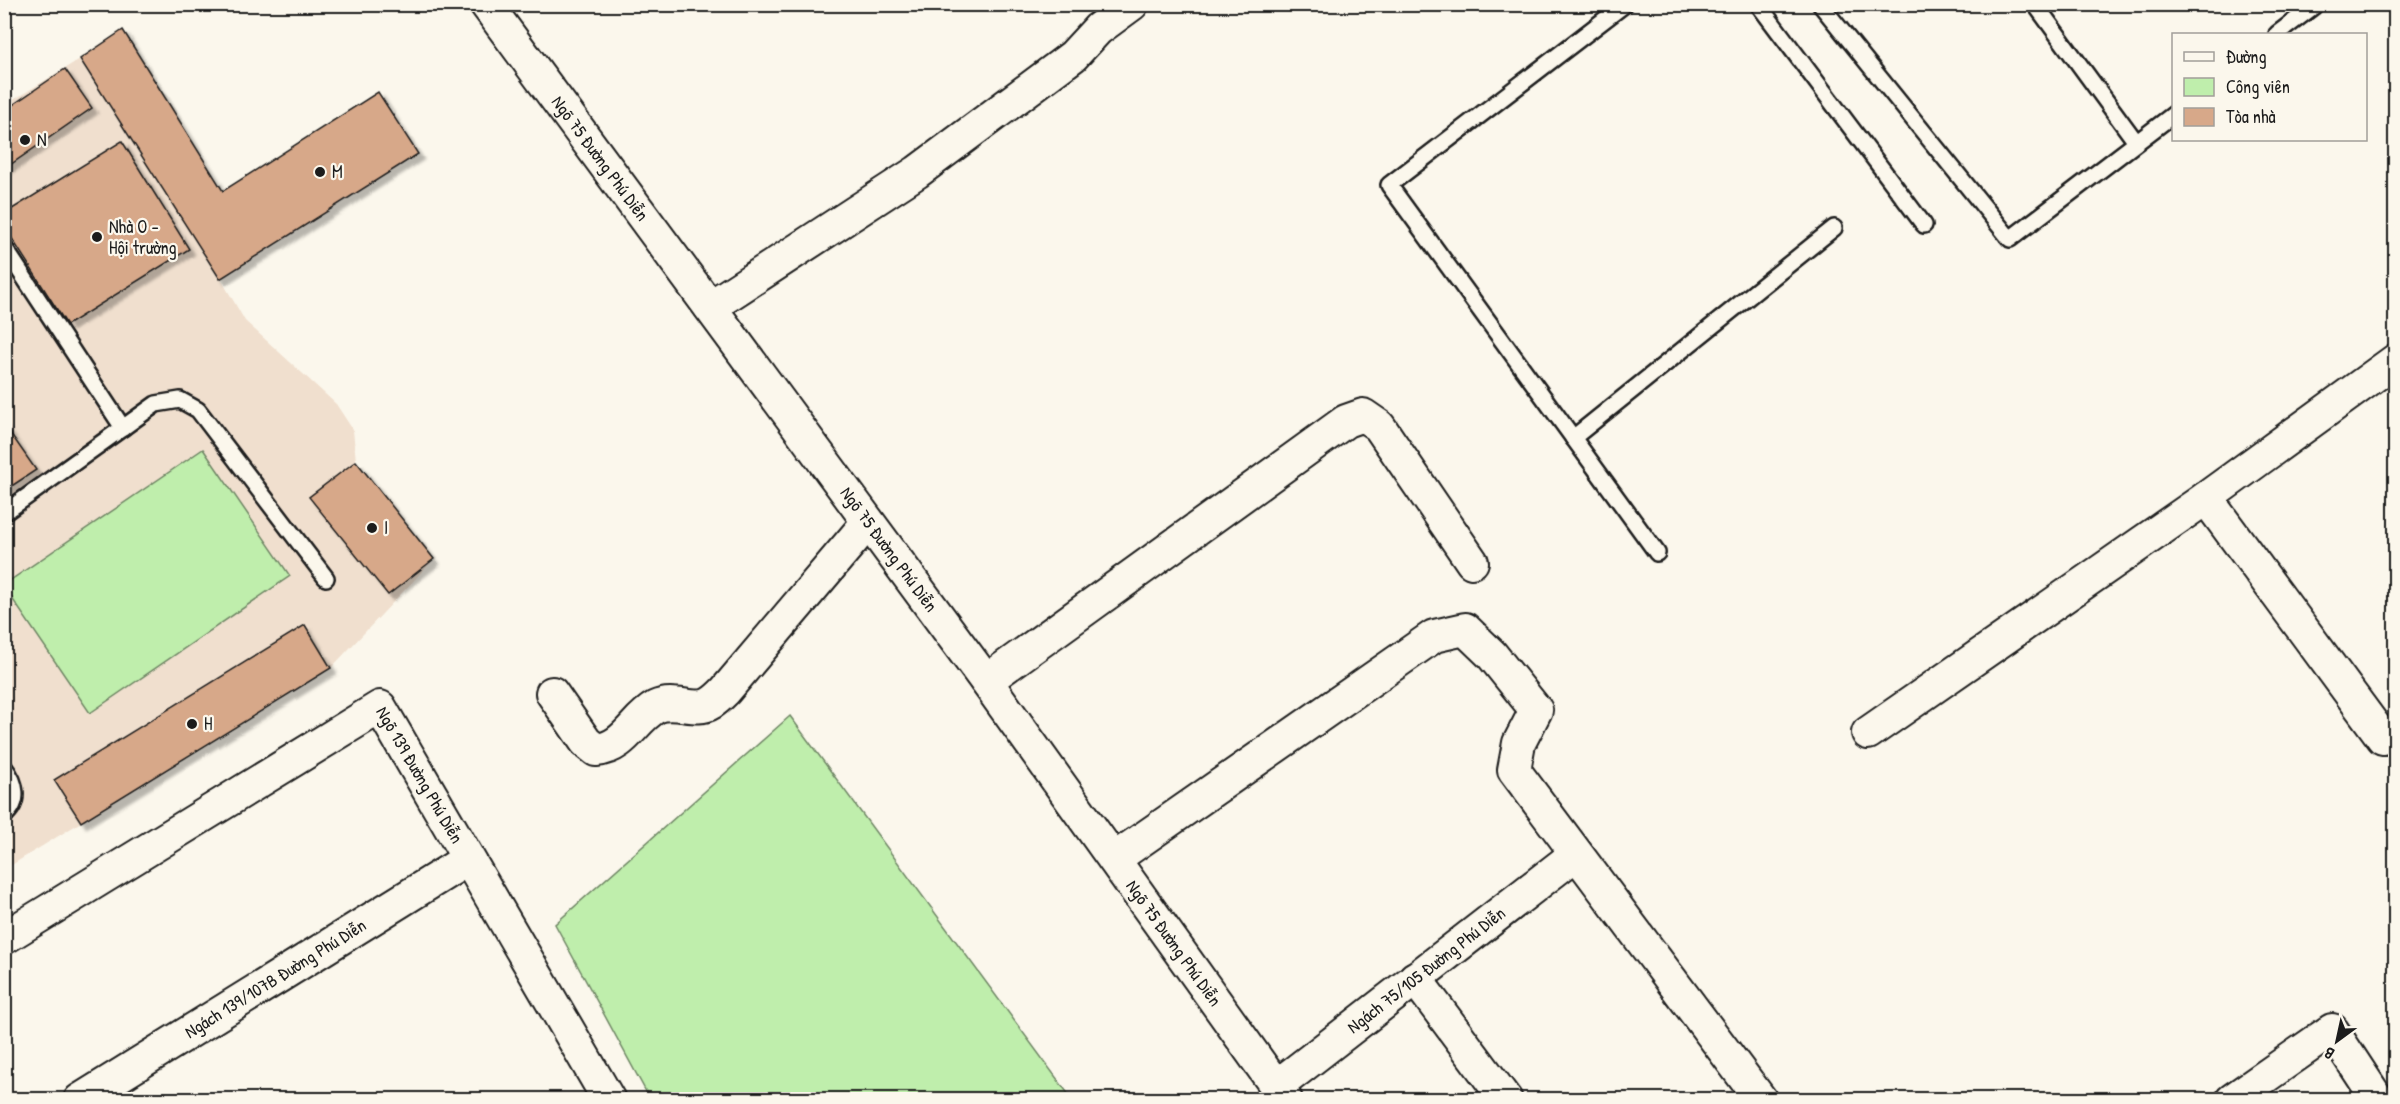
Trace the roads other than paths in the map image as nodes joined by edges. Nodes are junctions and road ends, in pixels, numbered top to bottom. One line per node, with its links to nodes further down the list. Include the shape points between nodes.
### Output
1 (486, 4): 14 (street, Ngõ 75 Đường Phú Diễn)
2 (1132, 4): 14 (street, via 1098,29 1073,56 917,172)
3 (1625, 4): 17 (lane, via 1389,185)
4 (1758, 4): 11 (lane)
5 (1820, 4): 10 (lane, via 2010,239)
6 (2035, 4): 10 (lane)
7 (2314, 6): 8 (lane)
8 (2278, 33)
9 (2172, 115): 10 (lane)
10 (2136, 142)
11 (1924, 225)
12 (1834, 228): 17 (lane)
13 (4, 247): 16 (lane)
14 (710, 308): 20 (street, Ngõ 75 Đường Phú Diễn)
15 (2396, 360): 18 (street)
16 (123, 428): 19 (lane); 23 (lane, via 156,404 180,400 198,410)
17 (1573, 438): 21 (lane)
18 (2206, 498): 26 (street); 27 (street)
19 (4, 513)
20 (868, 522): 24 (street, Ngõ 75 Đường Phú Diễn); 25 (street, via 711,704 698,707 674,703 656,708 618,742 608,749 596,750 586,742)
21 (1657, 553)
22 (1472, 562): 24 (street, via 1379,426 1363,415 1346,421)
23 (326, 578)
24 (986, 681): 32 (street, Ngõ 75 Đường Phú Diễn)
25 (552, 693)
26 (1868, 734)
27 (2383, 738)
28 (4, 767): 29 (lane, via 12,777 16,794 11,810)
29 (4, 816)
30 (1576, 854): 32 (street, via 1514,770 1519,743 1536,710 1464,628 1434,636); 34 (street, Ngách 75/105 Đường Phú Diễn); 39 (street)
31 (468, 859): 33 (street, Ngõ 139 Đường Phú Diễn, via 380,707); 36 (street, Ngách 139/107B Đường Phú Diễn); 37 (street, Ngõ 139 Đường Phú Diễn)
32 (1114, 859): 35 (street, Ngõ 75 Đường Phú Diễn)
33 (4, 938)
34 (1415, 978): 35 (street, Ngách 75/105 Đường Phú Diễn); 38 (street)
35 (1282, 1093)
36 (80, 1100)
37 (609, 1100)
38 (1506, 1100)
39 (1761, 1100)
40 (2232, 1100): 41 (street, via 2332,1030)
41 (2378, 1100)

